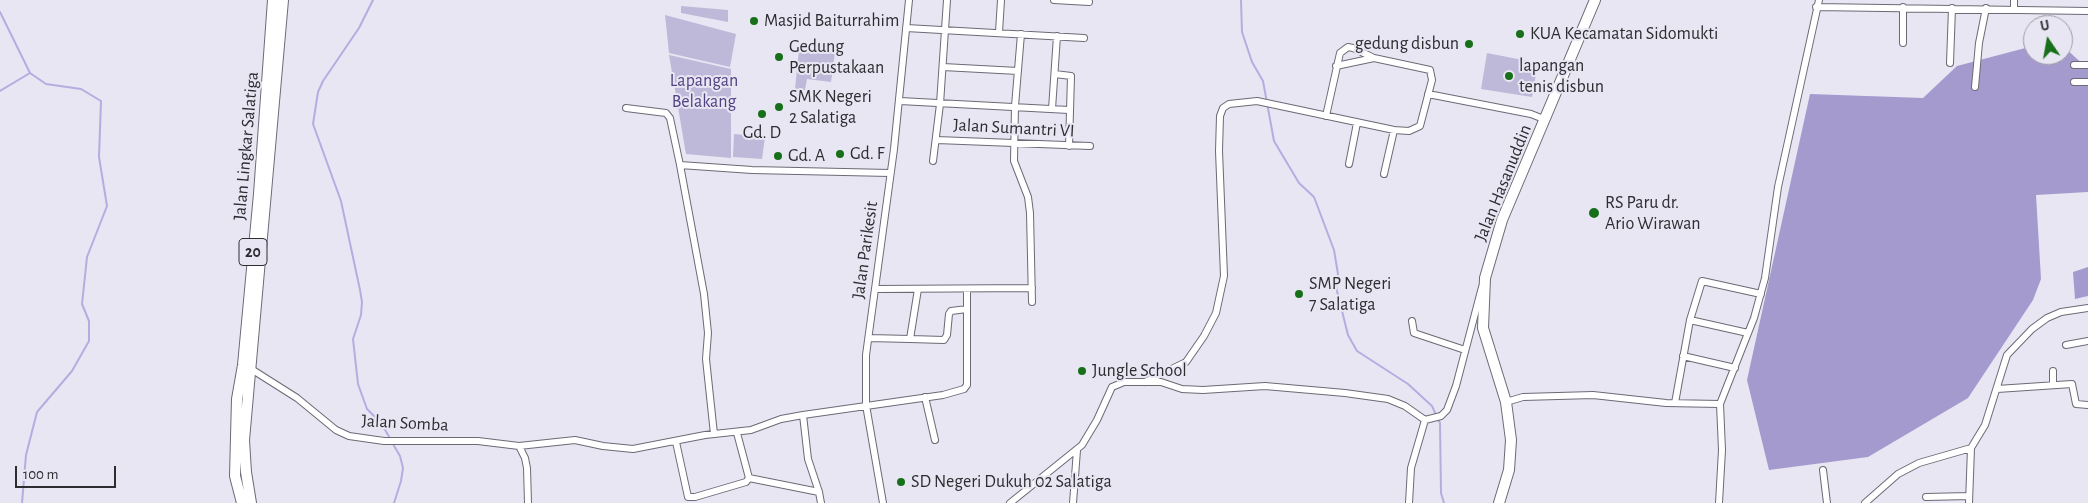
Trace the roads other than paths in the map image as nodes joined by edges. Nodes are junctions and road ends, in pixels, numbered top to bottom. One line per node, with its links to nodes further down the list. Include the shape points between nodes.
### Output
1 (273, 0): 73 (main road, Jalan Lingkar Salatiga / 20)
2 (283, 0): 73 (main road, Jalan Lingkar Salatiga / 20)
3 (909, 0): 17 (street, Jalan Parikesit)
4 (947, 0): 18 (street)
5 (1001, 0): 19 (street)
6 (1054, 0): 10 (street)
7 (1595, 0): 43 (main road, Jalan Hasanuddin)
8 (1819, 0): 11 (street)
9 (2014, 0): 15 (street)
10 (1089, 2)
11 (1816, 7): 12 (street); 60 (street, via 1778,187)
12 (1903, 7): 13 (street); 23 (street)
13 (1952, 8): 14 (street); 25 (street)
14 (1986, 8): 15 (street); 34 (street)
15 (2014, 9): 16 (street)
16 (2088, 11)
17 (906, 28): 18 (street); 36 (street, Jalan Parikesit)
18 (944, 30): 19 (street); 29 (street)
19 (999, 32): 20 (street)
20 (1021, 34): 21 (street); 30 (street)
21 (1057, 36): 22 (street); 31 (street)
22 (1084, 38)
23 (1903, 43)
24 (1374, 58): 28 (street); 28 (street, via 1348,47 1340,53); 35 (street, via 1430,70)
25 (1950, 63)
26 (2074, 64): 27 (street)
27 (2088, 65)
28 (1336, 66): 42 (street)
29 (943, 67): 30 (street); 37 (street)
30 (1018, 71): 38 (street)
31 (1055, 74): 40 (street); 41 (street, via 1071,76)
32 (2074, 82): 33 (street)
33 (2088, 82)
34 (1975, 87)
35 (1428, 94): 43 (street); 45 (street, via 1420,126 1409,131)
36 (900, 101): 37 (street); 53 (street, Jalan Parikesit)
37 (940, 104): 38 (street); 46 (street)
38 (1015, 106): 40 (street); 47 (street)
39 (626, 108): 51 (street, via 666,113 670,118)
40 (1052, 109): 41 (street)
41 (1069, 110): 48 (street)
42 (1326, 116): 44 (street); 76 (street, via 1257,101 1230,104 1223,108 1220,116 1224,276 1216,313 1186,362)
43 (1546, 120): 55 (main road, Jalan Hasanuddin, via 1502,220)
44 (1357, 123): 45 (street); 52 (street)
45 (1394, 130): 54 (street)
46 (937, 140): 47 (street, Jalan Sumantri VI); 50 (street)
47 (1014, 142): 48 (street, Jalan Sumantri VI); 56 (street, via 1014,161 1028,197 1030,213)
48 (1069, 146): 49 (street, Jalan Sumantri VI)
49 (1090, 146)
50 (933, 161)
51 (680, 164): 53 (street, via 752,170); 88 (street, via 704,294 708,333 706,359)
52 (1349, 164)
53 (890, 173): 57 (street, Jalan Parikesit)
54 (1384, 174)
55 (1485, 278): 71 (street); 80 (main road, Jalan Hasanuddin, via 1483,328)
56 (1032, 288): 59 (street); 61 (street)
57 (875, 289): 58 (street); 67 (street, Jalan Parikesit)
58 (918, 289): 59 (street); 68 (street)
59 (967, 290): 63 (street)
60 (1761, 294): 64 (street, via 1702,281); 66 (street)
61 (1032, 302)
62 (2088, 308): 78 (street, via 2061,312 2032,329 2007,355)
63 (967, 309): 68 (street, via 949,314 948,335 944,340); 79 (street, Jalan Somba, via 967,385 964,389)
64 (1690, 320): 66 (street); 72 (street)
65 (1412, 321): 71 (street, via 1414,333)
66 (1748, 333): 74 (street)
67 (869, 338): 68 (street); 83 (street, Jalan Parikesit)
68 (910, 339)
69 (2088, 341): 70 (street)
70 (2066, 345)
71 (1465, 350): 86 (street, via 1447,410)
72 (1683, 356): 74 (street); 81 (street)
73 (247, 367): 91 (street, Jalan Somba, via 349,436 384,441 478,441); 100 (main road, Jalan Lingkar Salatiga / 20, via 237,399 234,440 235,476); 101 (main road, Jalan Lingkar Salatiga / 20, via 244,440)
74 (1735, 368): 82 (street)
75 (2053, 371): 77 (street)
76 (1145, 382): 86 (street, via 1182,389 1265,386 1380,397 1405,406); 93 (street, via 1124,382 1112,387 1087,440)
77 (2053, 385): 78 (street); 84 (street, via 2072,380 2076,404)
78 (1997, 388): 92 (street, via 1985,425)
79 (925, 397): 83 (street, Jalan Somba); 89 (street)
80 (1506, 402): 81 (street, via 1523,397 1576,395); 108 (main road, Jalan Hasanuddin, via 1511,455)
81 (1675, 403): 82 (street)
82 (1720, 404): 109 (street)
83 (866, 405): 85 (street, Jalan Somba); 104 (street, Jalan Parikesit)
84 (2088, 405)
85 (802, 415): 87 (street, Jalan Somba); 96 (street, via 808,459)
86 (1425, 420): 107 (street, via 1411,468)
87 (737, 433): 88 (street, Jalan Somba); 95 (street)
88 (714, 434): 90 (street, Jalan Somba)
89 (935, 440)
90 (676, 442): 91 (street, Jalan Somba, via 633,449 575,440); 98 (street)
91 (519, 446): 102 (street, via 528,468)
92 (1971, 448): 99 (street); 111 (street, via 1919,463 1898,474)
93 (1077, 450): 105 (street); 106 (street)
94 (1824, 470): 110 (street)
95 (749, 478): 96 (street); 98 (street, via 742,485)
96 (819, 492): 103 (street)
97 (1926, 497): 99 (street)
98 (689, 500)
99 (1969, 500)
100 (242, 503)
101 (251, 503)
102 (528, 503)
103 (821, 503)
104 (883, 503)
105 (1010, 503)
106 (1073, 503)
107 (1409, 503)
108 (1499, 503)
109 (1719, 503)
110 (1828, 503)
111 (1865, 503)

